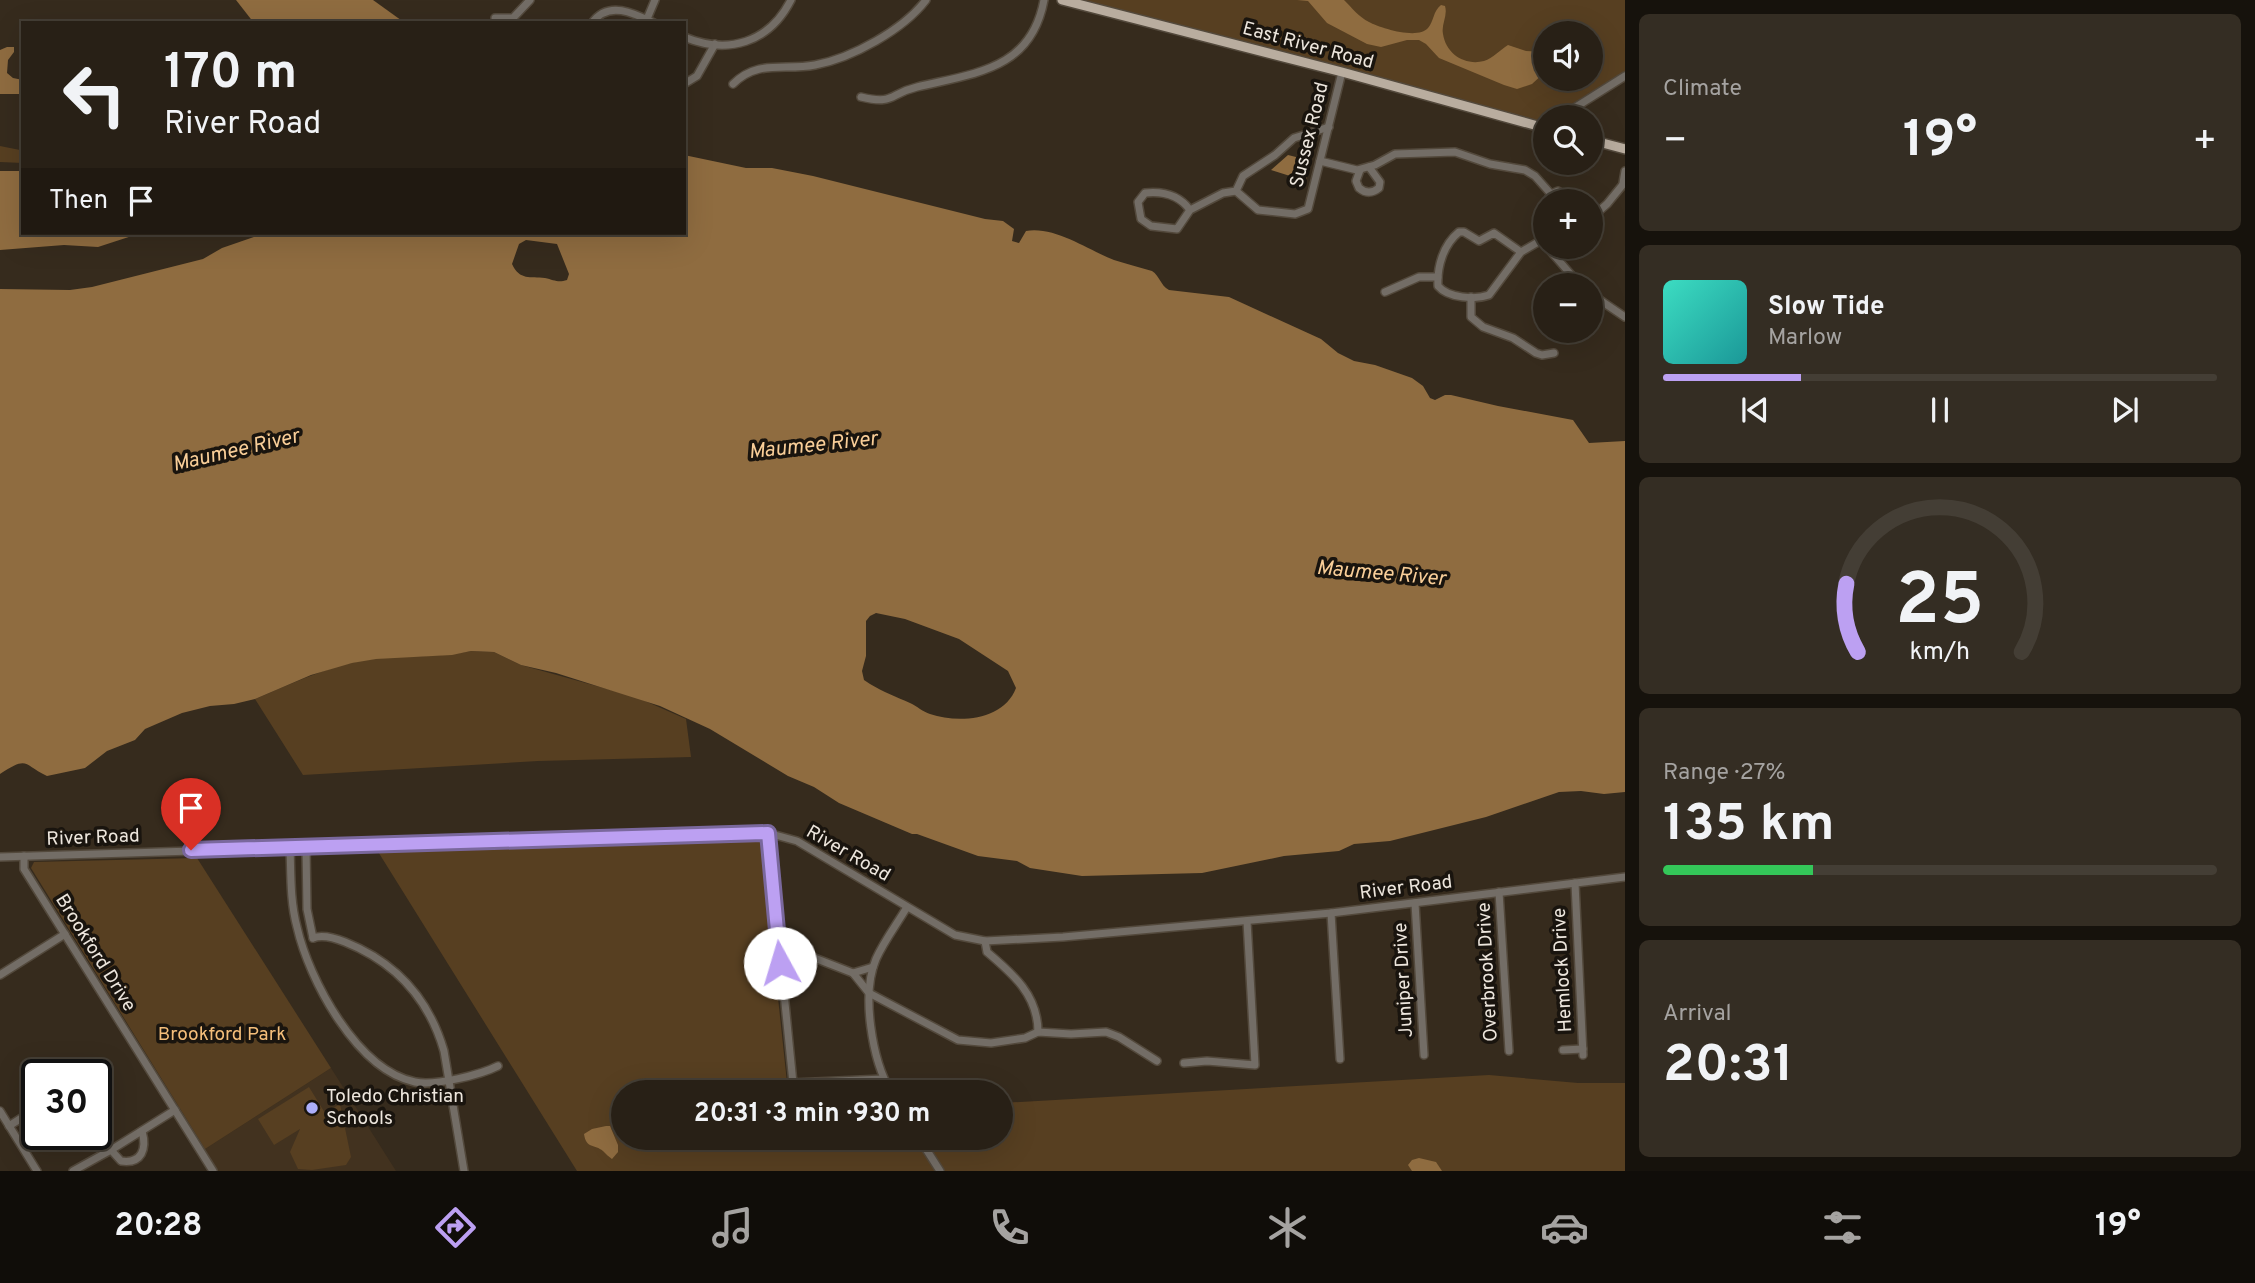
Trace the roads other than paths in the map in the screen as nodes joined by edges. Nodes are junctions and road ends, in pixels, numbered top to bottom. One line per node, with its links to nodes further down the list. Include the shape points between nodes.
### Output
1 (530, 0): 7 (street, via 519,15)
2 (655, 0): 9 (street)
3 (791, 0): 11 (street, via 773,26 758,37 744,43)
4 (926, 0): 15 (street, via 902,23 853,52 816,65 751,70)
5 (1044, 0): 16 (street, via 1032,36 998,64 972,76 911,88 884,101)
6 (1062, 0): 12 (main road, East River Road)
7 (495, 18)
8 (594, 21): 9 (street, via 614,9)
9 (651, 21)
10 (686, 38): 11 (street)
11 (715, 44): 14 (street, via 697,76)
12 (1342, 72): 18 (main road, East River Road); 19 (street, Sussex Road)
13 (1625, 76): 17 (street)
14 (686, 83)
15 (733, 84)
16 (862, 97)
17 (1579, 105)
18 (1533, 124)
19 (1328, 127): 20 (street); 21 (street, Sussex Road)
20 (1312, 133): 21 (street); 30 (street, via 1294,138 1243,176)
21 (1325, 143): 24 (street, Sussex Road)
22 (1603, 143): 23 (main road)
23 (1625, 149)
24 (1320, 161): 26 (street); 30 (street, Sussex Road, via 1308,209 1300,213 1258,210)
25 (1368, 167): 26 (street); 26 (street, via 1380,181 1373,192 1359,188); 29 (street, via 1395,154 1455,152 1525,170)
26 (1360, 170)
27 (1625, 171): 28 (street)
28 (1624, 182): 31 (street)
29 (1544, 189)
30 (1236, 191): 32 (street, via 1223,192)
31 (1603, 208)
32 (1190, 210): 32 (street, via 1179,197 1163,193 1145,193 1138,202 1143,222 1162,228 1177,229)
33 (1533, 247): 34 (street)
34 (1521, 252): 37 (street, via 1494,233 1479,241 1462,232 1444,252); 39 (street, via 1495,289)
35 (1559, 259): 36 (street)
36 (1570, 273)
37 (1438, 277): 38 (street, via 1419,277); 39 (street, via 1441,291)
38 (1385, 292)
39 (1471, 297): 42 (street, via 1471,317 1483,327 1513,338 1535,354)
40 (1603, 302): 41 (street)
41 (1625, 317)
42 (1554, 353)
43 (768, 833): 45 (street, River Road); 52 (street, River Road, via 797,841); 55 (street)
44 (290, 847): 45 (street, River Road); 46 (street, River Road); 59 (street, via 292,903)
45 (306, 847): 57 (street, via 307,909)
46 (24, 856): 47 (street, River Road); 56 (street, Brookford Drive, via 24,869)
47 (0, 857)
48 (1625, 877): 49 (street, River Road)
49 (1574, 883): 50 (street, River Road); 67 (street, Hemlock Drive, via 1583,1052)
50 (1499, 892): 51 (street, River Road); 68 (street, Overbrook Drive)
51 (1415, 903): 53 (street, River Road); 69 (street, Juniper Drive)
52 (906, 907): 58 (street, River Road, via 956,934); 62 (street)
53 (1331, 913): 54 (street, River Road); 70 (street)
54 (1247, 921): 58 (street, River Road); 72 (street, via 1255,1065)
55 (776, 928): 60 (street); 61 (street)
56 (65, 934): 64 (street); 79 (street, Brookford Drive)
57 (313, 937): 59 (street); 75 (street, via 336,939 371,953 411,987 439,1034)
58 (985, 941): 66 (street, via 987,952 1016,977 1031,999)
59 (304, 950): 75 (street, via 330,1004 373,1059 415,1082)
60 (799, 951): 61 (street); 63 (street)
61 (780, 963): 77 (street)
62 (873, 967): 63 (street); 65 (street)
63 (853, 973): 65 (street)
64 (0, 975)
65 (869, 993): 66 (street, via 967,1042 1025,1038); 73 (street)
66 (1038, 1032): 71 (street, via 1112,1033)
67 (1563, 1050)
68 (1508, 1051)
69 (1424, 1055)
70 (1340, 1059)
71 (1157, 1061)
72 (1184, 1062)
73 (878, 1064): 76 (street); 78 (street)
74 (498, 1066): 75 (street)
75 (450, 1079): 90 (street)
76 (883, 1079): 78 (street)
77 (793, 1080)
78 (863, 1080)
79 (175, 1110): 83 (street); 89 (street, Brookford Drive)
80 (0, 1111): 82 (street)
81 (21, 1118): 82 (street)
82 (9, 1126): 87 (street)
83 (142, 1131): 84 (street); 85 (street, via 145,1150 139,1158 121,1161)
84 (112, 1149)
85 (111, 1150): 88 (street)
86 (927, 1150): 91 (street)
87 (37, 1171)
88 (74, 1171)
89 (213, 1171)
90 (464, 1171)
91 (940, 1171)

